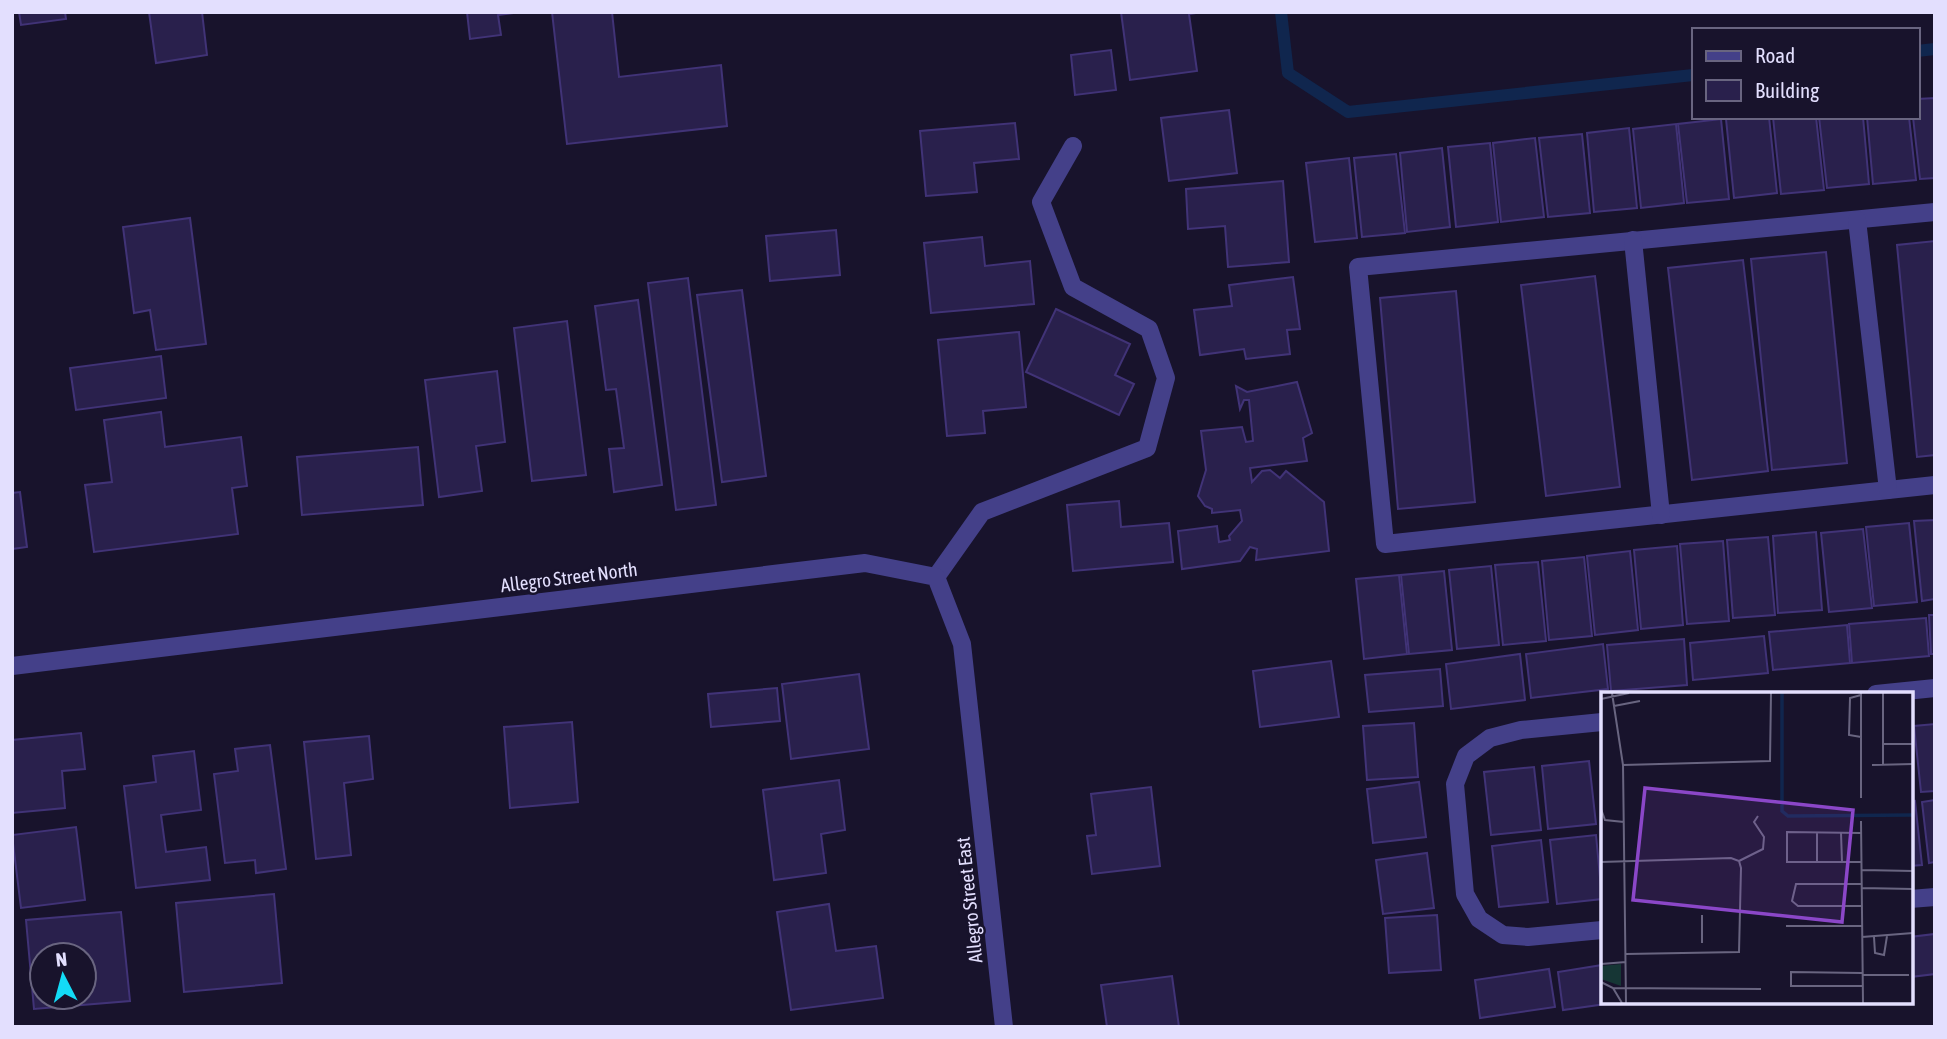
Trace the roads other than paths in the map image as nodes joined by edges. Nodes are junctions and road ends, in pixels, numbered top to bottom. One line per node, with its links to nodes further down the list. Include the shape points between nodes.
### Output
1 (1073, 146): 8 (street, via 1041,202 1073,287 1149,329 1166,378 1147,448 982,512)
2 (1935, 212): 3 (street)
3 (1857, 220): 4 (street); 6 (street)
4 (1633, 240): 7 (street); 7 (street, via 1358,267 1385,544)
5 (1935, 485): 6 (street)
6 (1888, 490): 7 (street)
7 (1661, 514)
8 (936, 577): 9 (street, Allegro Street North, via 865,563); 16 (street, Allegro Street East, via 962,644)
9 (12, 666)
10 (1935, 688): 11 (street)
11 (1896, 692)
12 (1601, 722): 15 (street, via 1521,730 1490,738 1466,755 1455,784 1465,894 1479,919 1503,935)
13 (1935, 897): 14 (street)
14 (1912, 899)
15 (1601, 930)
16 (1004, 1027)

